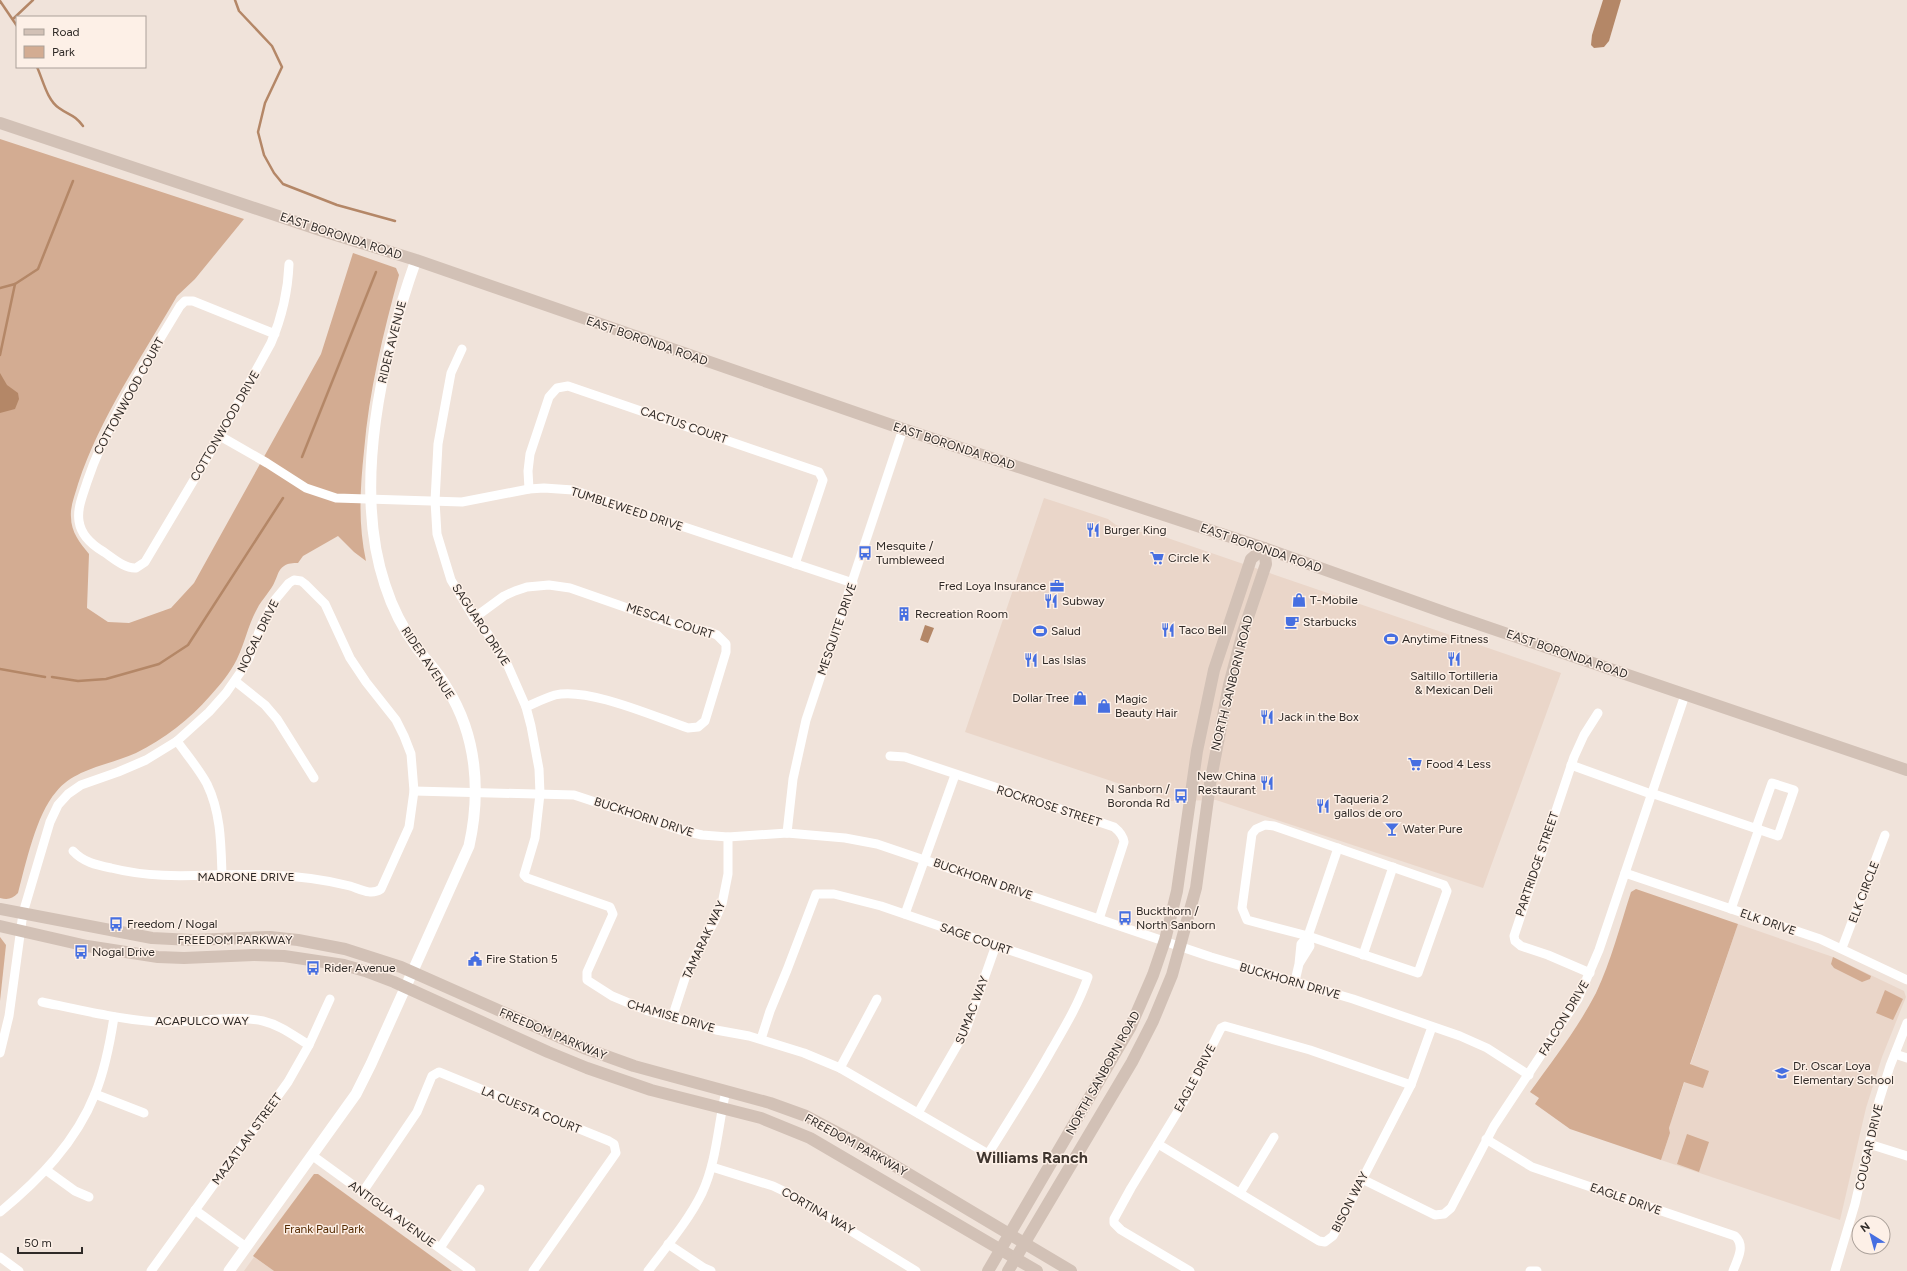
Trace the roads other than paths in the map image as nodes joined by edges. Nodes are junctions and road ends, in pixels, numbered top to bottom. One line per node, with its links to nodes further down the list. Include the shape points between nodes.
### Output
1 (0, 124): 2 (main road, EAST BORONDA ROAD)
2 (416, 260): 6 (main road, EAST BORONDA ROAD); 9 (street, RIDER AVENUE, via 398,314 382,382 374,438)
3 (289, 264): 4 (street, COTTONWOOD DRIVE, via 286,298)
4 (275, 334): 7 (street, COTTONWOOD DRIVE); 13 (street, COTTONWOOD COURT, via 194,301 185,301 180,306 105,436 80,505 79,520 86,538)
5 (462, 349): 10 (street, SAGUARO DRIVE, via 451,373 438,444)
6 (903, 429): 11 (main road, EAST BORONDA ROAD); 15 (street, MESQUITE DRIVE)
7 (220, 436): 9 (street, TUMBLEWEED DRIVE, via 306,488 336,498); 13 (street, COTTONWOOD DRIVE, via 145,562 136,568)
8 (529, 489): 10 (street, TUMBLEWEED DRIVE, via 462,502); 12 (street, TUMBLEWEED DRIVE, via 558,489 588,494); 12 (street, CACTUS COURT, via 530,454 549,397 557,388 568,386 819,472 823,480)
9 (370, 500): 10 (street, TUMBLEWEED DRIVE); 28 (street, RIDER AVENUE, via 374,542 385,586 410,637 455,702 471,748)
10 (435, 501): 16 (street, SAGUARO DRIVE, via 437,534 443,559 451,580)
11 (1264, 548): 18 (main road, EAST BORONDA ROAD); 49 (main road, NORTH SANBORN ROAD, via 1251,559 1214,670 1198,751 1182,862); 51 (main road, NORTH SANBORN ROAD, via 1266,564 1243,632 1218,734 1196,888)
12 (795, 564): 15 (street, TUMBLEWEED DRIVE)
13 (128, 567)
14 (297, 580): 17 (street, NOGAL DRIVE, via 289,583 269,608 249,658); 27 (street, MADRONE DRIVE, via 310,588 325,604 350,658 400,727 411,754)
15 (853, 583): 32 (street, MESQUITE DRIVE, via 806,720 793,779)
16 (474, 618): 19 (street, SAGUARO DRIVE, via 508,666); 19 (street, MESCAL COURT, via 515,591 548,585 570,588 676,625 710,632 726,644 726,652 705,721 698,727 688,728 601,698 585,695 555,695)
17 (235, 682): 21 (street, NOGAL DRIVE, via 209,712); 26 (street, via 265,705 277,719)
18 (1685, 695): 24 (main road, EAST BORONDA ROAD); 29 (street, FALCON DRIVE)
19 (526, 707): 30 (street, SAGUARO DRIVE, via 537,754)
20 (1598, 713): 23 (street, PARTRIDGE STREET, via 1580,742)
21 (177, 741): 40 (street, via 207,784 216,809 220,828); 43 (street, NOGAL DRIVE, via 146,760 81,785 58,805 50,822)
22 (890, 756): 25 (street, ROCKROSE STREET, via 905,757)
23 (1571, 765): 29 (street); 55 (street, PARTRIDGE STREET, via 1514,936 1521,946)
24 (1907, 770)
25 (955, 775): 37 (street); 45 (street, ROCKROSE STREET, via 1114,827 1124,842)
26 (314, 778)
27 (414, 791): 28 (street, BUCKHORN DRIVE); 40 (street, MADRONE DRIVE, via 409,827 384,885 378,891 368,892 337,883 303,878 264,875)
28 (476, 792): 30 (street, BUCKHORN DRIVE); 54 (street, RIDER AVENUE, via 474,825 469,846)
29 (1651, 793): 31 (street); 39 (street, FALCON DRIVE)
30 (540, 794): 34 (street, BUCKHORN DRIVE, via 574,795 691,834); 63 (street, CHAMISE DRIVE, via 534,838 524,875 610,908 613,914 587,972 587,980 627,1004)
31 (1758, 828): 31 (street, via 1772,783 1794,790 1778,836); 42 (street)
32 (787, 833): 34 (street, BUCKHORN DRIVE); 37 (street, BUCKHORN DRIVE, via 861,840)
33 (1885, 835): 52 (street, ELK CIRCLE)
34 (728, 837): 63 (street, TAMARAK WAY, via 728,874 722,904 716,920 690,965)
35 (1338, 848): 38 (street); 48 (street); 48 (street, via 1268,825 1259,827 1252,834 1242,908 1244,916 1250,921)
36 (73, 851): 40 (street, MADRONE DRIVE, via 82,859 94,864 135,874 169,877)
37 (925, 860): 44 (street); 45 (street, BUCKHORN DRIVE)
38 (1393, 867): 53 (street); 53 (street, via 1443,884 1447,891 1418,974)
39 (1625, 873): 42 (street, ELK DRIVE); 55 (street, FALCON DRIVE)
40 (222, 876)
41 (0, 909): 43 (main road, FREEDOM PARKWAY)
42 (1731, 909): 52 (street, ELK DRIVE)
43 (23, 913): 47 (street, NOGAL DRIVE); 54 (main road, FREEDOM PARKWAY, via 152,938 192,940 270,937 298,940 356,952)
44 (905, 914): 50 (street, SAGE COURT); 66 (street, SAGE COURT, via 851,897 816,894)
45 (1099, 919): 49 (street, BUCKHORN DRIVE)
46 (0, 926): 47 (main road, FREEDOM PARKWAY)
47 (20, 930): 58 (main road, FREEDOM PARKWAY, via 94,947 158,957 284,956 344,966); 68 (street, NOGAL DRIVE, via 9,1016)
48 (1308, 936): 53 (street); 57 (street, via 1310,946 1299,964)
49 (1165, 940): 51 (street, BUCKHORN DRIVE); 95 (main road, NORTH SANBORN ROAD, via 1130,1028)
50 (996, 946): 78 (street, SUMAC WAY, via 966,1030); 83 (street, SAGE COURT, via 1088,977 1065,1026)
51 (1181, 946): 57 (street, BUCKHORN DRIVE, via 1232,964); 96 (main road, NORTH SANBORN ROAD, via 1163,998 1132,1062)
52 (1842, 948): 56 (street, ELK DRIVE)
53 (1363, 955)
54 (413, 972): 58 (street, RIDER AVENUE); 74 (main road, FREEDOM PARKWAY, via 590,1051)
55 (1590, 973): 72 (street, FALCON DRIVE, via 1573,1008)
56 (1907, 980)
57 (1295, 981): 65 (street, BUCKHORN DRIVE)
58 (406, 987): 76 (main road, FREEDOM PARKWAY, via 587,1068 651,1090); 84 (street, RIDER AVENUE, via 356,1094)
59 (330, 999): 67 (street, MAZATLAN STREET)
60 (877, 999): 71 (street)
61 (42, 1002): 62 (street, ACAPULCO WAY)
62 (114, 1017): 67 (street, ACAPULCO WAY, via 157,1022 232,1019 263,1022 278,1027); 75 (street)
63 (672, 1018): 66 (street, CHAMISE DRIVE)
64 (1907, 1024): 69 (street, COUGAR DRIVE)
65 (1432, 1026): 72 (street, BUCKHORN DRIVE, via 1488,1048); 73 (street, BISON WAY)
66 (761, 1039): 71 (street, CHAMISE DRIVE)
67 (309, 1045): 93 (street, MAZATLAN STREET, via 288,1082)
68 (0, 1053)
69 (1895, 1054): 70 (street); 82 (street, COUGAR DRIVE)
70 (1907, 1058)
71 (840, 1068): 78 (street, CHAMISE DRIVE)
72 (1528, 1074): 80 (street, FALCON DRIVE)
73 (1411, 1085): 81 (street, EAGLE DRIVE, via 1303,1047 1225,1026 1218,1031 1196,1080); 88 (street, BISON WAY)
74 (726, 1091): 76 (street); 95 (main road, FREEDOM PARKWAY, via 785,1107 827,1126)
75 (95, 1094): 77 (street); 87 (street, via 82,1121)
76 (722, 1108): 86 (street); 100 (main road, FREEDOM PARKWAY, via 779,1124 810,1138)
77 (144, 1113)
78 (918, 1113): 83 (street, CHAMISE DRIVE)
79 (1274, 1136): 91 (street)
80 (1486, 1138): 88 (street, FALCON DRIVE, via 1452,1205 1441,1216); 118 (street, EAGLE DRIVE, via 1532,1166 1735,1236 1741,1247)
81 (1158, 1144): 91 (street, BISON WAY); 115 (street, EAGLE DRIVE, via 1117,1211 1114,1223 1121,1230)
82 (1868, 1144): 85 (street); 119 (street, COUGAR DRIVE, via 1855,1204)
83 (988, 1154)
84 (313, 1156): 90 (street, ANTIGUA AVENUE); 98 (street, RIDER AVENUE)
85 (1907, 1156)
86 (712, 1167): 97 (street, via 696,1205); 110 (street, CORTINA WAY, via 773,1186 794,1196)
87 (46, 1170): 92 (street, via 75,1191); 94 (street, via 30,1188)
88 (1362, 1179): 91 (street, BISON WAY, via 1333,1236 1325,1242 1319,1241)
89 (480, 1189): 99 (street)
90 (362, 1193): 99 (street, ANTIGUA AVENUE); 107 (street, LA CUESTA COURT, via 417,1112 432,1076 439,1072 614,1144 616,1153)
91 (1240, 1193)
92 (89, 1197)
93 (195, 1210): 98 (street); 104 (street, MAZATLAN STREET)
94 (0, 1212)
95 (1009, 1234): 96 (main road, FREEDOM PARKWAY); 100 (main road, NORTH SANBORN ROAD)
96 (1024, 1243): 102 (main road, NORTH SANBORN ROAD); 114 (main road, FREEDOM PARKWAY)
97 (668, 1244): 108 (street); 109 (street)
98 (246, 1247): 105 (street, RIDER AVENUE)
99 (440, 1248): 106 (street, ANTIGUA AVENUE)
100 (1000, 1249): 102 (main road, FREEDOM PARKWAY); 111 (main road, NORTH SANBORN ROAD)
101 (0, 1257): 103 (street)
102 (1016, 1258): 112 (main road, NORTH SANBORN ROAD); 113 (main road, FREEDOM PARKWAY)
103 (19, 1271)
104 (151, 1271)
105 (229, 1271)
106 (471, 1271)
107 (533, 1271)
108 (648, 1271)
109 (711, 1271)
110 (916, 1271)
111 (988, 1271)
112 (1008, 1271)
113 (1037, 1271)
114 (1071, 1271)
115 (1190, 1271)
116 (1530, 1271): 117 (street)
117 (1537, 1271)
118 (1734, 1271)
119 (1835, 1271)

